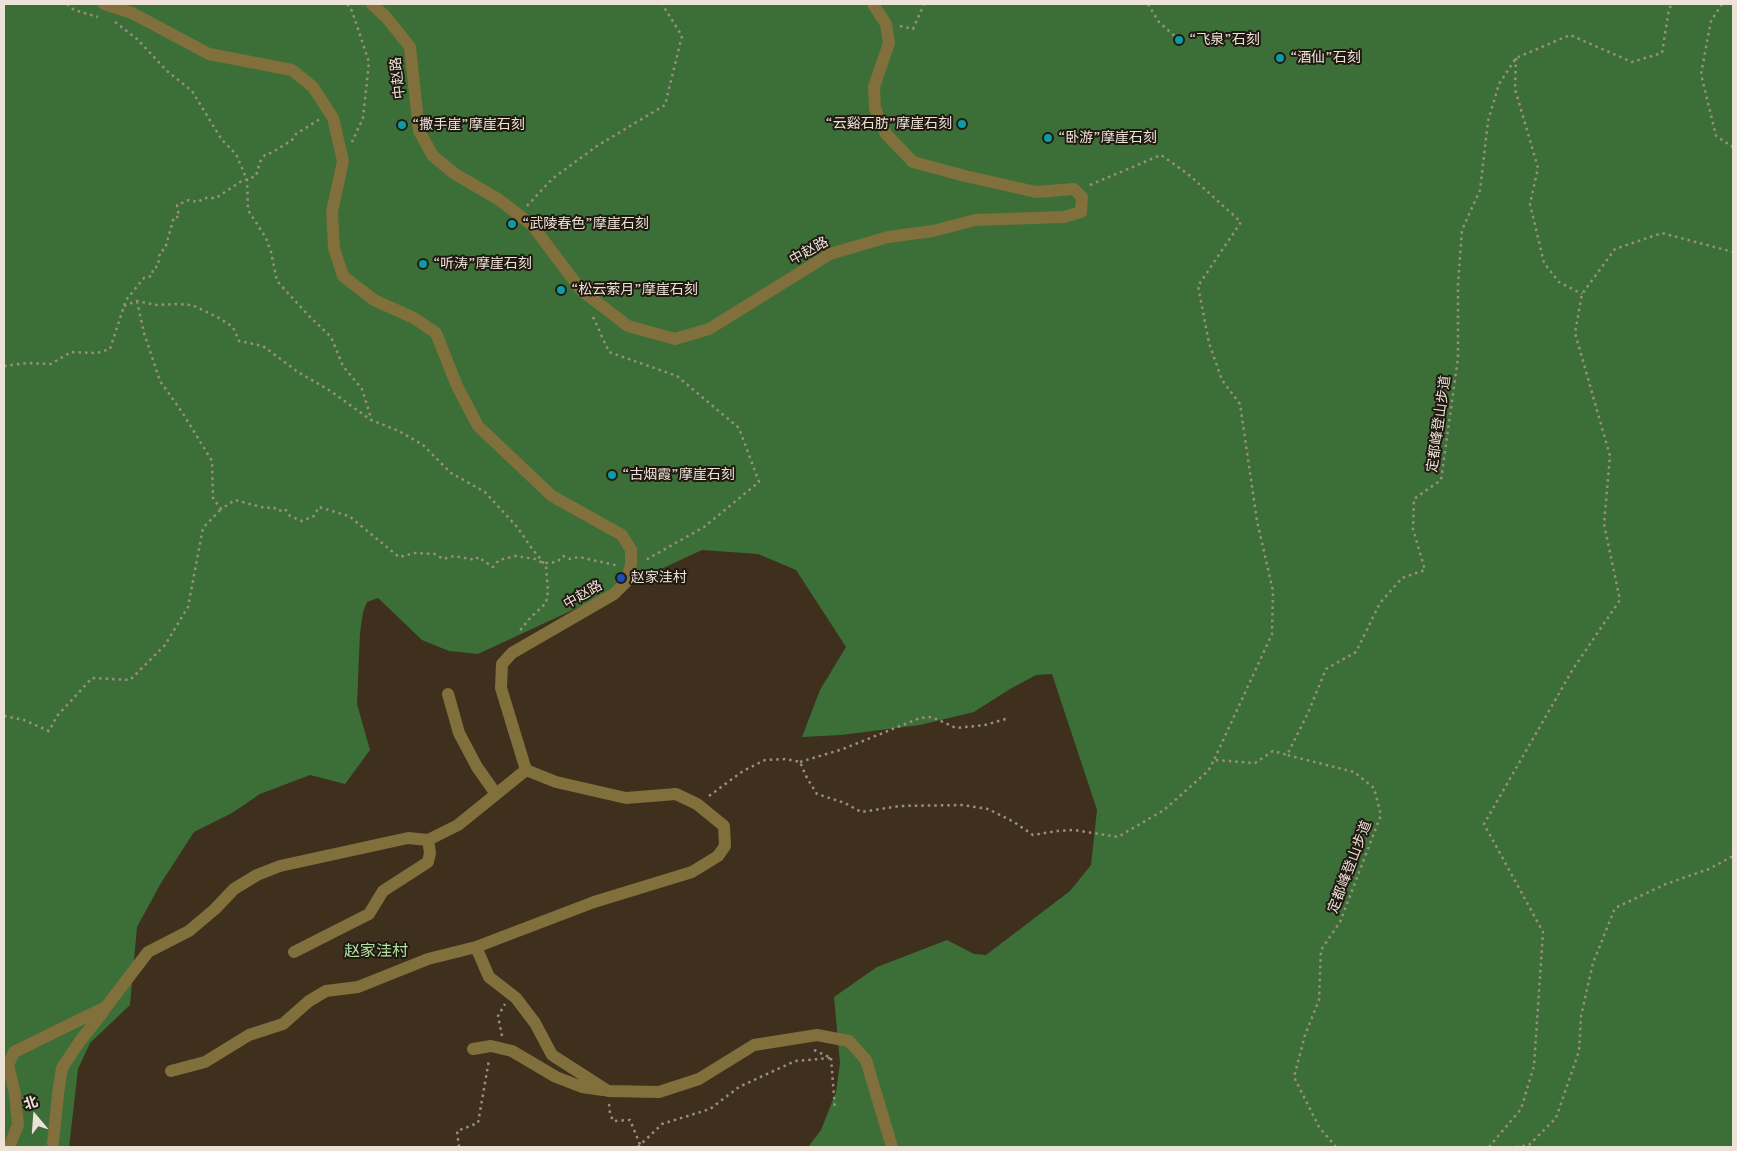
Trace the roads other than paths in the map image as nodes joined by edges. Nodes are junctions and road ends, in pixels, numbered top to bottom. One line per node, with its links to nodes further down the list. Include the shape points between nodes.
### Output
1 (104, 4): 5 (street, 中赵路, via 132,13 209,54 292,70 313,87 330,113 343,162 332,212 334,248 343,276 374,300 414,318 436,333 457,386 478,426 552,496 622,534 631,550 627,580 614,594 512,653 502,664 501,688)
2 (372, 4): 3 (street, 中赵路, via 410,48 419,131 433,156 455,174 498,198 532,225 582,290 628,326 675,339 709,328 830,254 888,237 934,231 975,220 1064,217 1081,212 1082,197 1074,189 1036,192 913,162 886,134 875,109 874,87 889,43 886,24)
3 (873, 4)
4 (448, 694): 6 (street, via 459,733)
5 (526, 770): 6 (street); 8 (street, via 556,782 626,798 676,794 697,804 724,826 725,846 718,856 692,872 594,902)
6 (496, 794): 7 (street, via 458,825)
7 (428, 840): 9 (street, via 428,862 383,891 369,914); 10 (street, via 408,838 280,866 257,875 234,888 189,931 148,952)
8 (476, 947): 12 (street, via 428,959 358,986 326,991 283,1024 249,1035 205,1062); 13 (street, via 489,977 511,994 534,1023 552,1055)
9 (294, 952)
10 (106, 1007): 14 (street, via 62,1068); 15 (street, via 14,1052 8,1065 18,1125)
11 (473, 1049): 13 (street, via 491,1046 512,1051 556,1077 582,1087)
12 (171, 1071)
13 (608, 1091): 16 (street, via 658,1092 699,1079 754,1045 817,1035 849,1041 866,1060)
14 (53, 1143)
15 (9, 1147)
16 (892, 1147)

